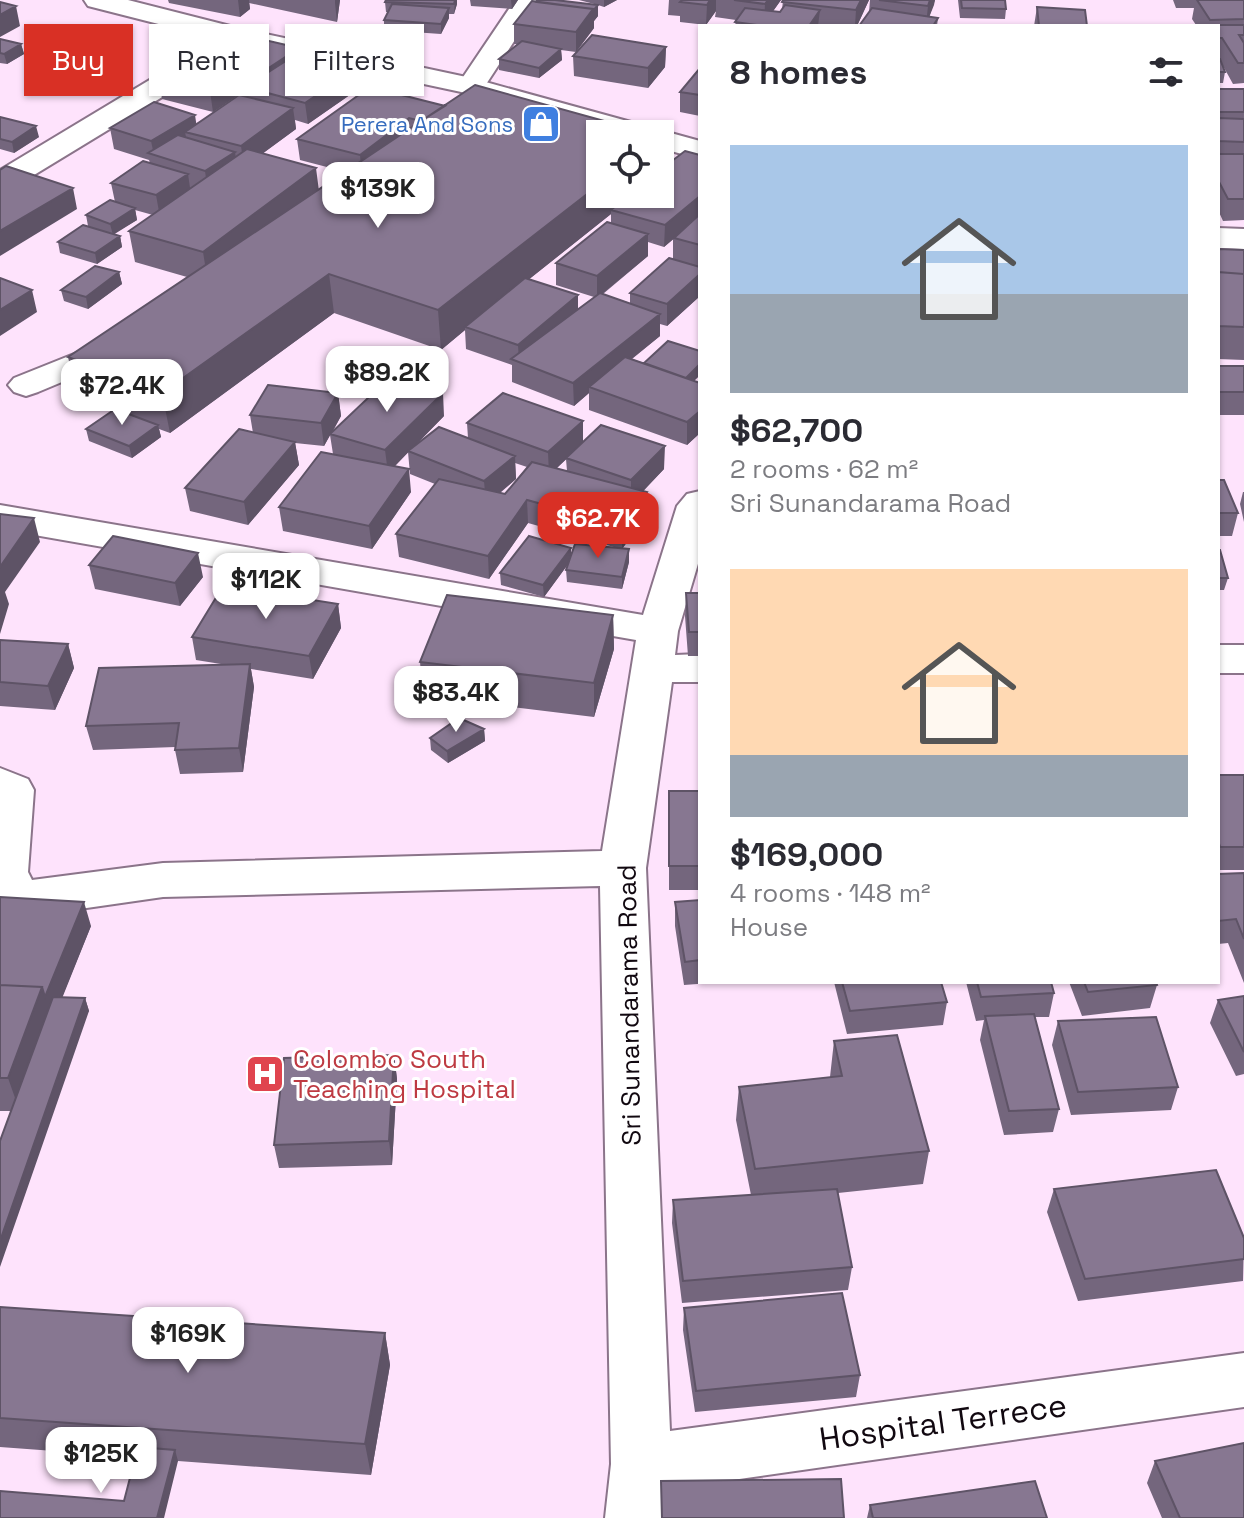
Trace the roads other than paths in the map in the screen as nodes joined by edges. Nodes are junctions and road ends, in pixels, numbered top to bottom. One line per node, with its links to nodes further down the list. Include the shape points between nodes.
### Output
1 (97, 0): 3 (street)
2 (528, 0): 5 (street)
3 (190, 24)
4 (269, 43): 5 (street)
5 (471, 86): 7 (street)
6 (149, 93): 12 (street)
7 (509, 96): 8 (street); 9 (street)
8 (594, 120)
9 (469, 121)
10 (674, 143): 11 (street)
11 (698, 149)
12 (0, 183)
13 (1220, 238): 14 (street)
14 (1244, 239)
15 (147, 333): 16 (street)
16 (26, 385)
17 (698, 504): 19 (street, Sri Sunandarama Road)
18 (0, 517): 19 (street)
19 (670, 656): 23 (street, Sri Sunandarama Road)
20 (1220, 659): 21 (street)
21 (1244, 659)
22 (0, 784): 23 (street, via 12,790 14,806 4,884 24,899 163,880)
23 (623, 868): 25 (street, Sri Sunandarama Road)
24 (1244, 1380): 25 (street, Hospital Terrece)
25 (638, 1491)

